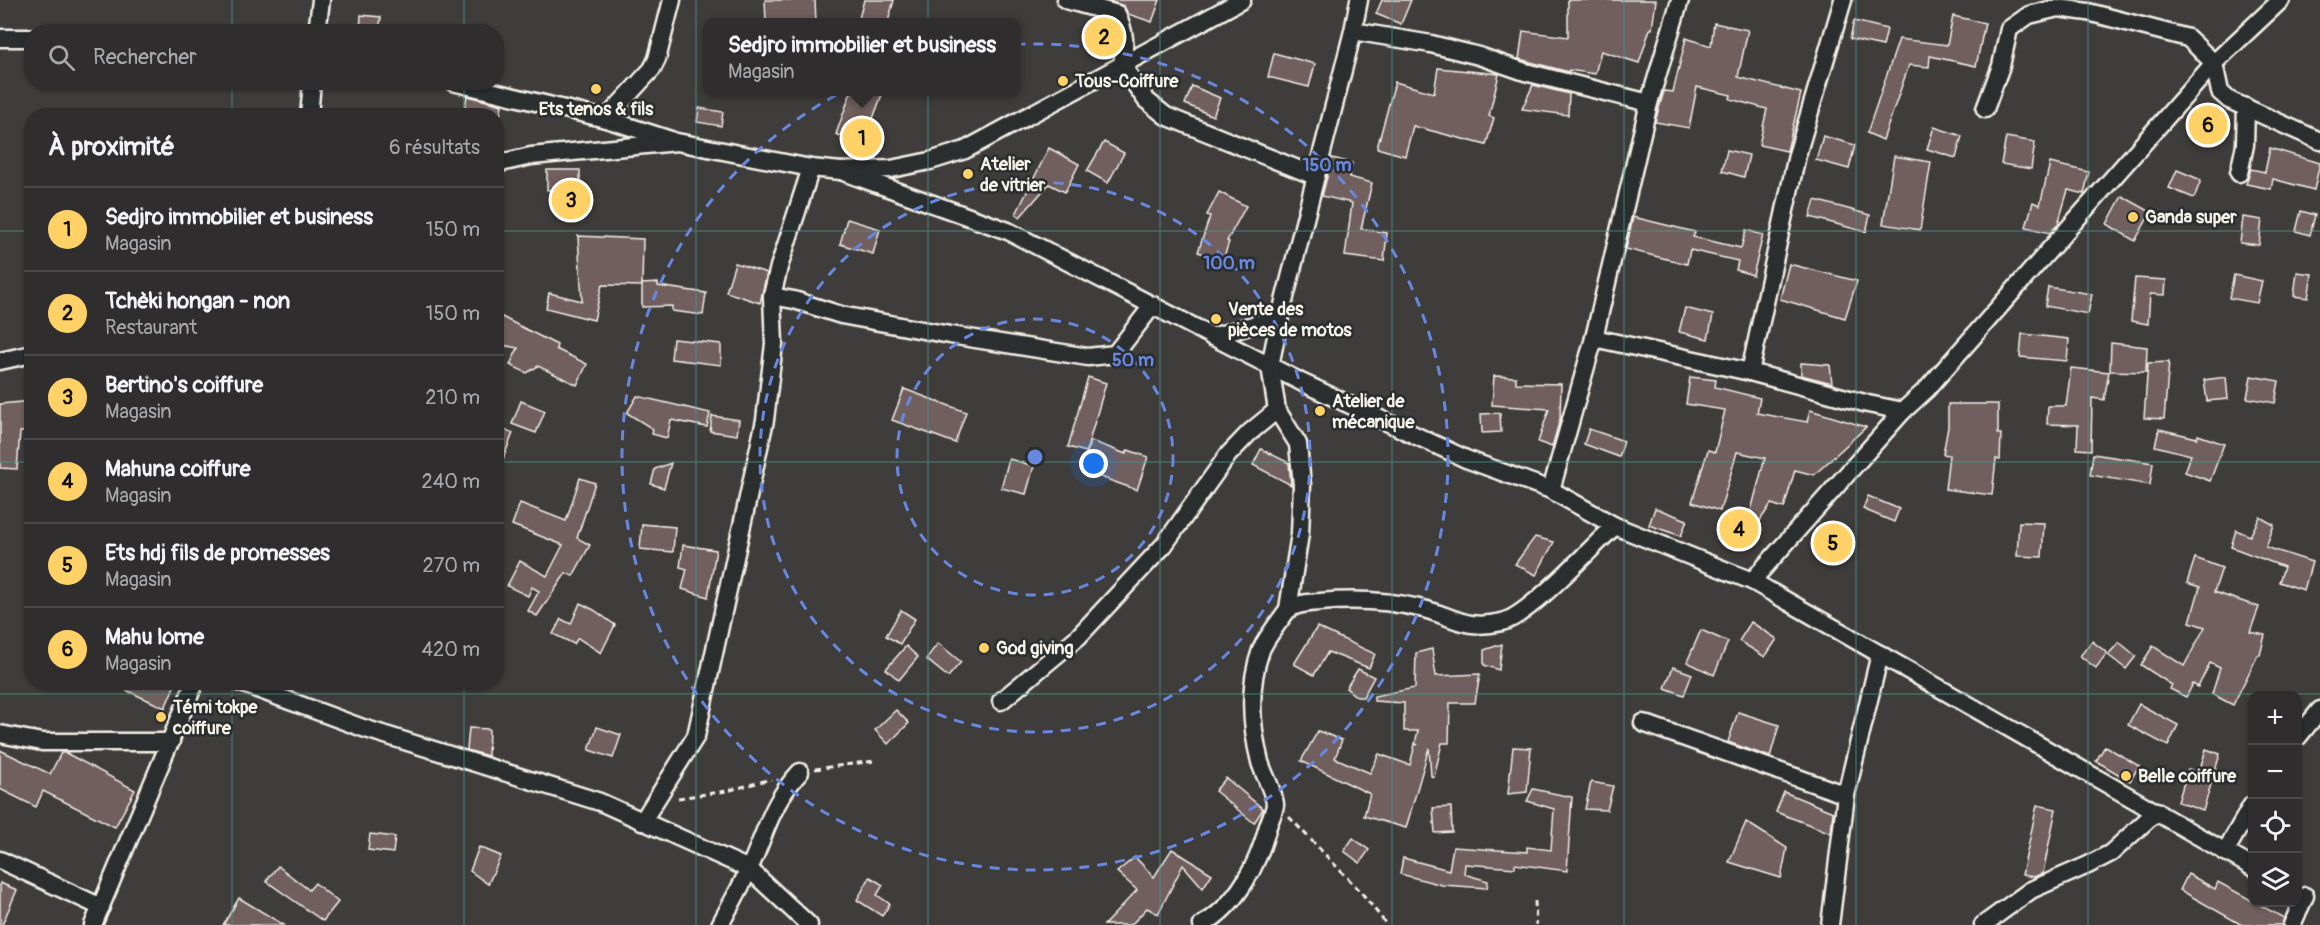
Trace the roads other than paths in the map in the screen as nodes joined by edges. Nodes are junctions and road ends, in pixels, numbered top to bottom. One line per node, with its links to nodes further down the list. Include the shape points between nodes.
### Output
1 (321, 0): 9 (street)
2 (672, 0): 21 (street, via 652,69)
3 (1066, 0): 14 (street, via 1117,14 1124,31)
4 (1242, 0): 14 (street)
5 (1359, 0): 10 (street)
6 (1680, 0): 17 (street)
7 (1843, 0): 37 (street, via 1797,155)
8 (2281, 0): 13 (street)
9 (318, 24)
10 (1353, 31): 17 (street, via 1431,44); 28 (street)
11 (0, 38): 12 (street)
12 (24, 39)
13 (2214, 63): 19 (street, via 2220,92); 20 (street, via 2188,38 2058,8 2029,15 2009,29); 39 (street, via 1934,381)
14 (1122, 65): 26 (street, via 965,150 891,169); 28 (street, via 1146,100 1166,116)
15 (311, 90): 18 (street)
16 (486, 90): 21 (street)
17 (1649, 104): 33 (street)
18 (310, 108)
19 (2246, 108): 22 (street); 27 (street)
20 (1985, 110)
21 (606, 119): 23 (street)
22 (2320, 141)
23 (677, 142): 24 (street, via 531,156); 25 (street)
24 (504, 162)
25 (811, 168): 26 (street); 29 (street)
26 (841, 171): 30 (street, via 1008,231)
27 (2239, 173)
28 (1315, 176): 31 (street)
29 (772, 296): 30 (street, via 841,315 1088,357 1115,354); 57 (street, via 774,344 765,420 696,736)
30 (1153, 305): 32 (street)
31 (1280, 317): 32 (street); 36 (street)
32 (1212, 337): 36 (street)
33 (1594, 338): 37 (street); 40 (street)
34 (24, 356): 35 (street)
35 (0, 361)
36 (1270, 366): 38 (street); 40 (street, via 1466,459)
37 (1750, 372): 39 (street)
38 (1277, 410): 43 (street, via 1298,444 1302,485 1300,534); 47 (street, via 1228,455 1164,545 1078,637)
39 (1903, 411): 42 (street)
40 (1551, 490): 41 (street)
41 (1615, 525): 42 (street); 43 (street, via 1528,607 1504,622 1477,626 1421,608 1374,600 1299,604)
42 (1752, 581): 44 (street)
43 (1288, 609): 69 (street, via 1262,649 1252,690 1260,763 1275,803 1265,840 1254,867 1235,896 1216,917)
44 (1880, 654): 54 (street); 55 (street)
45 (192, 690): 52 (street)
46 (260, 690): 57 (street, via 363,728 600,802)
47 (1001, 700)
48 (2320, 710): 50 (street)
49 (1643, 723): 54 (street)
50 (2302, 732)
51 (0, 734): 52 (street, via 42,742)
52 (171, 742): 64 (street)
53 (800, 772): 61 (street, via 786,786 768,818)
54 (1846, 795): 70 (street)
55 (2157, 811): 58 (street); 71 (street, via 2111,853 2031,890)
56 (2248, 813): 58 (street)
57 (642, 822): 61 (street)
58 (2225, 852): 60 (street)
59 (0, 860): 64 (street)
60 (2248, 864)
61 (749, 869): 67 (street); 68 (street)
62 (2302, 895): 63 (street)
63 (2320, 904)
64 (101, 907): 66 (street)
65 (2297, 907): 72 (street)
66 (93, 925)
67 (720, 925)
68 (809, 925)
69 (1202, 925)
70 (1830, 925)
71 (1983, 925)
72 (2292, 925)

